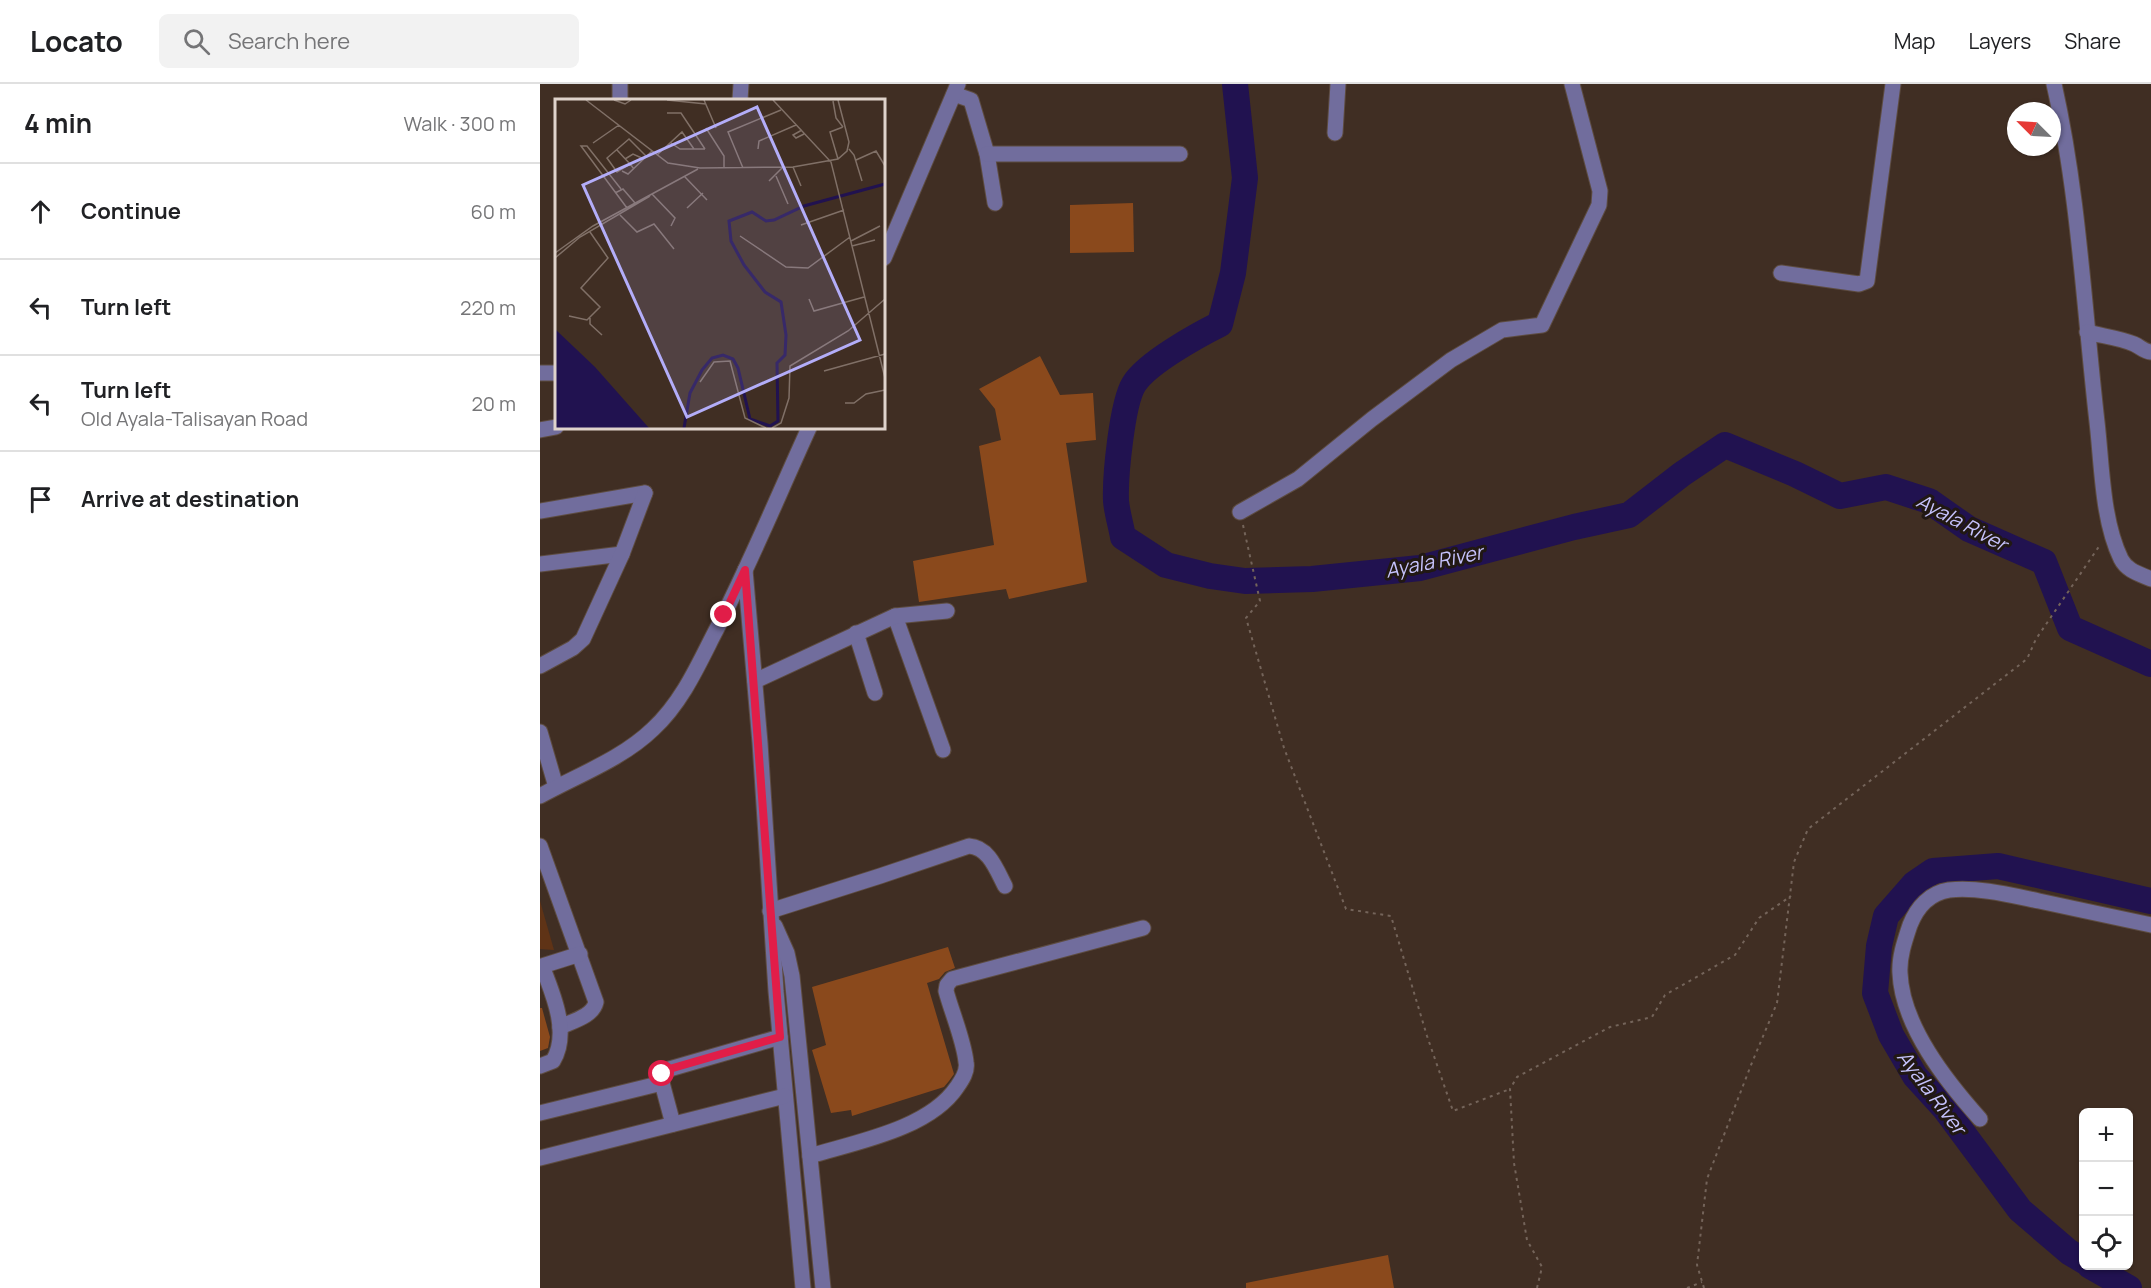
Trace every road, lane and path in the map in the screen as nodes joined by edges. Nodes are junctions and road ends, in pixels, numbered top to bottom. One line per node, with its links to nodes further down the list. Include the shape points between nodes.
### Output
1 (741, 84): 7 (street)
2 (1338, 84): 8 (street)
3 (1572, 84): 20 (street, via 1600,191 1599,205 1542,325 1502,330 1450,360 1298,479)
4 (1893, 84): 13 (street, via 1867,281 1859,284)
5 (2054, 84): 14 (street, via 2076,212)
6 (956, 89): 9 (street, via 971,100); 12 (street)
7 (740, 99)
8 (1335, 133)
9 (987, 154): 10 (street); 11 (street)
10 (1180, 154)
11 (995, 203)
12 (885, 256)
13 (1781, 273)
14 (2087, 332): 15 (street); 21 (street)
15 (2151, 352)
16 (555, 427): 18 (street)
17 (807, 429): 24 (street)
18 (540, 430)
19 (540, 511): 22 (street, via 645,493)
20 (1240, 512): 49 (path, via 1260,601 1246,618 1284,748 1346,909 1391,916 1426,1036 1453,1111)
21 (2110, 530): 25 (street, via 2122,562); 39 (path, via 2036,639 2027,659 1808,829 1794,862)
22 (622, 554): 23 (street); 29 (street, via 583,639)
23 (540, 564)
24 (745, 570): 30 (street); 34 (street, via 690,682 654,729 634,745)
25 (2151, 579)
26 (947, 611): 27 (street)
27 (895, 616): 28 (street); 33 (street)
28 (856, 633): 30 (street); 31 (street)
29 (540, 666)
30 (754, 681): 40 (street)
31 (874, 693)
32 (540, 732): 34 (street)
33 (943, 750)
34 (556, 787): 35 (street)
35 (540, 796)
36 (540, 848): 37 (street)
37 (545, 874): 43 (street)
38 (1005, 886): 40 (street, via 983,850 969,846)
39 (1791, 896): 49 (path, via 1759,918 1735,955 1665,995 1652,1017 1610,1027 1517,1077); 56 (path, via 1777,1003 1707,1179 1697,1265)
40 (770, 914): 46 (street); 54 (street, via 792,976)
41 (2151, 925): 52 (street, via 1981,891 1950,890 1926,900 1912,919 1903,946 1902,989 1928,1050)
42 (1143, 928): 54 (street, via 952,979 946,991 967,1064 963,1079 949,1100 889,1132)
43 (580, 954): 44 (street); 45 (street, via 595,1008)
44 (541, 967): 45 (street)
45 (560, 1027): 47 (street, via 559,1051 553,1061)
46 (780, 1037): 48 (street, via 666,1070); 50 (street)
47 (540, 1066)
48 (662, 1083): 51 (street); 53 (street)
49 (1510, 1089): 59 (path, via 1514,1163 1527,1240 1542,1266)
50 (785, 1096): 53 (street); 57 (street)
51 (540, 1113)
52 (1980, 1119)
53 (673, 1124): 55 (street)
54 (810, 1156): 58 (street)
55 (540, 1158)
56 (1702, 1282): 60 (path); 61 (path)
57 (802, 1288)
58 (824, 1288)
59 (1536, 1288)
60 (1687, 1288)
61 (1704, 1288)

